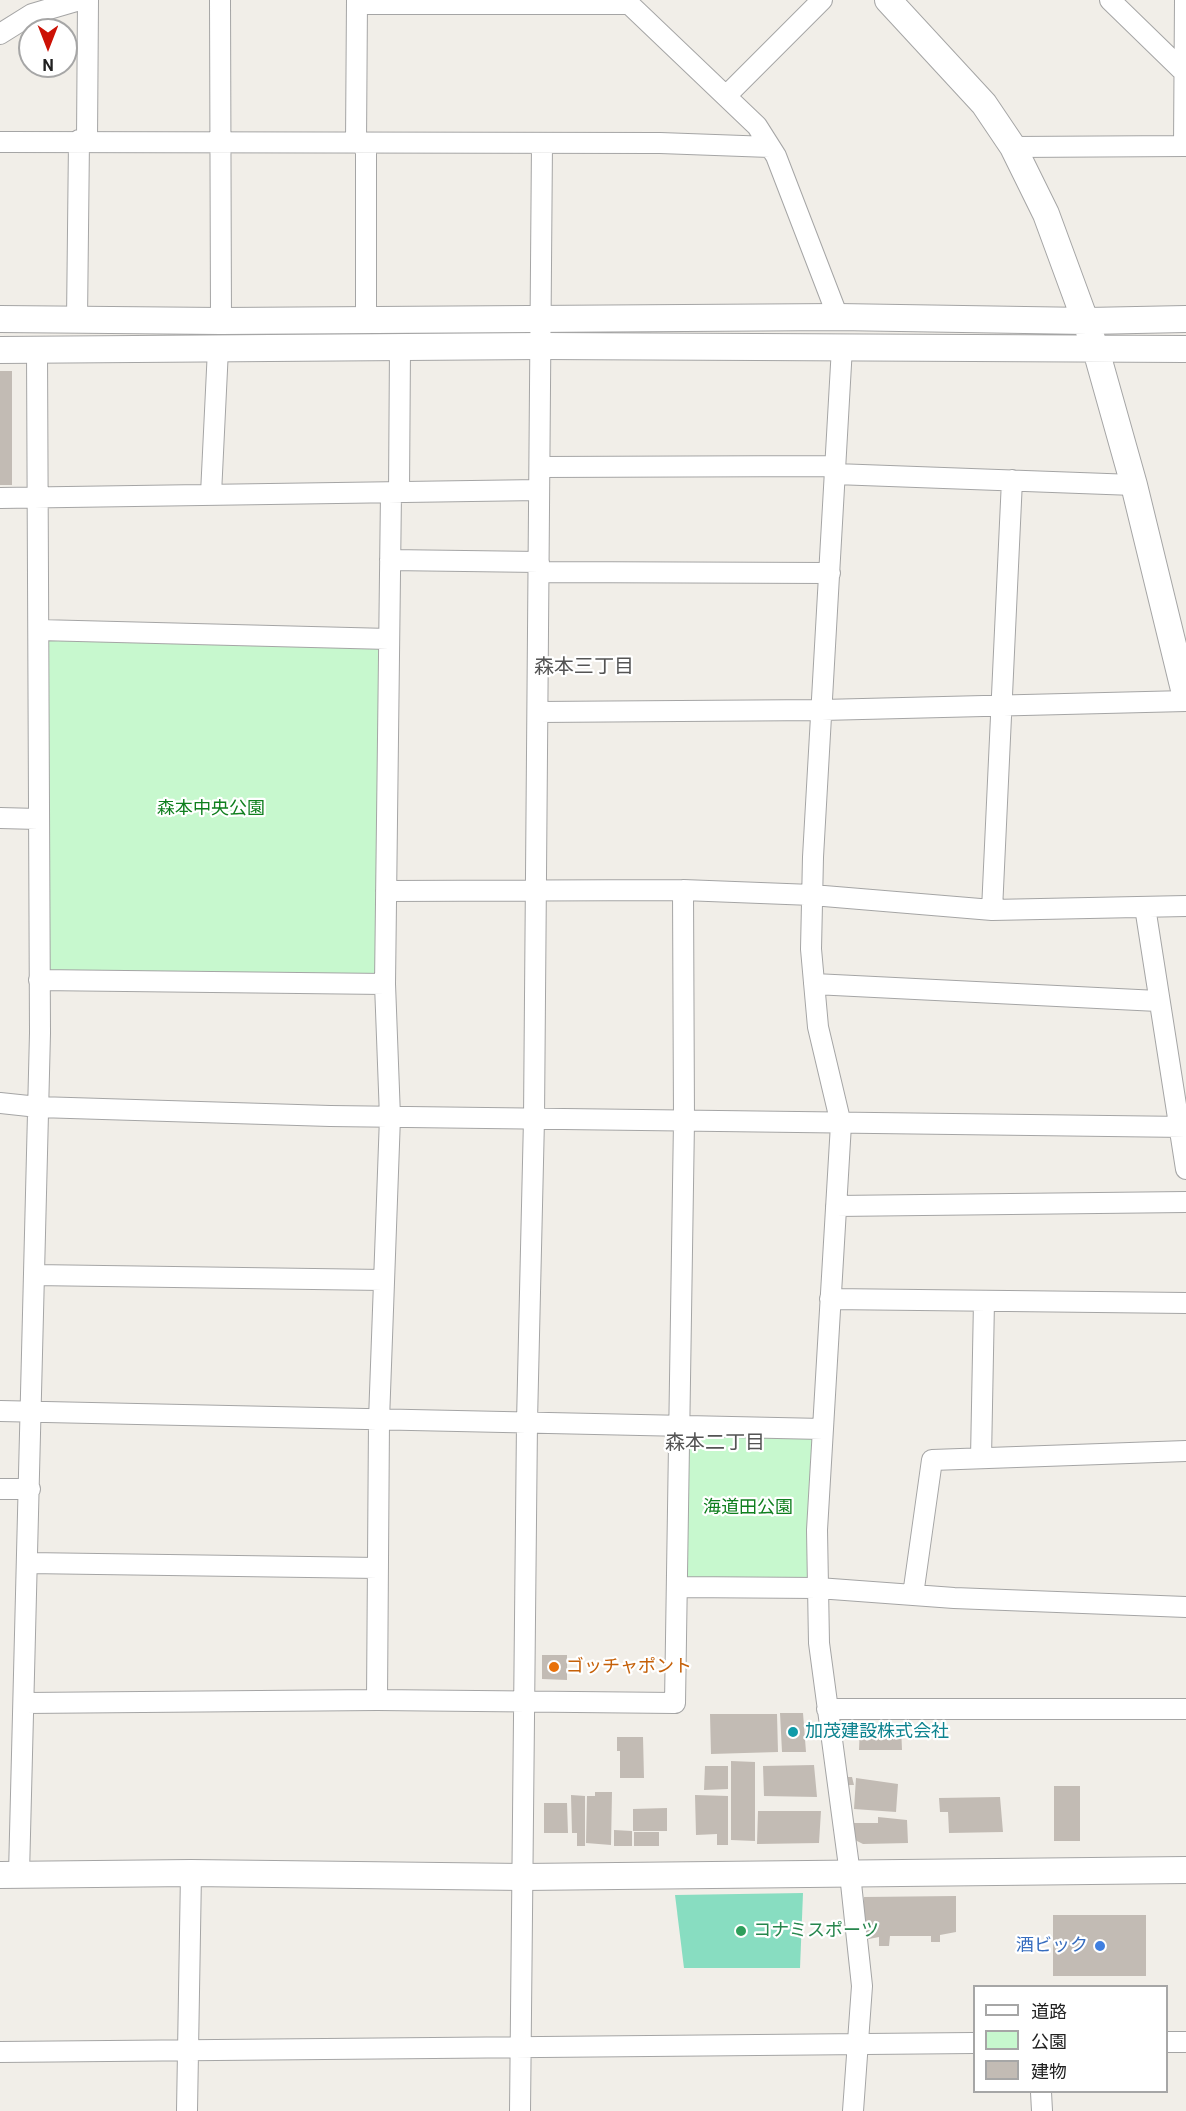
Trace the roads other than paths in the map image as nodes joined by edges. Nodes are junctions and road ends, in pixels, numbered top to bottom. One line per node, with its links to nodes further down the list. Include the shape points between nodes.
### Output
1 (88, 0): 13 (street)
2 (822, 0): 12 (street)
3 (888, 0): 20 (street, via 984,104)
4 (1110, 0): 11 (street)
5 (69, 1): 10 (street, via 32,14)
6 (222, 1): 15 (street)
7 (357, 2): 8 (street); 16 (street)
8 (627, 2): 12 (street)
9 (1185, 13): 11 (street)
10 (0, 34)
11 (1185, 72): 18 (street)
12 (726, 96): 19 (street, via 757,126)
13 (83, 140): 14 (street); 15 (street); 26 (street)
14 (0, 142)
15 (221, 142): 16 (street); 27 (street)
16 (361, 143): 17 (street); 24 (street)
17 (542, 143): 19 (street); 21 (street)
18 (1185, 146): 20 (street)
19 (770, 147): 22 (street)
20 (1013, 147): 28 (street, via 1046,214)
21 (540, 317): 22 (street); 24 (street); 29 (street)
22 (838, 317): 28 (street)
23 (0, 319): 26 (street)
24 (366, 319): 27 (street)
25 (1186, 319): 28 (street)
26 (77, 320): 27 (street)
27 (221, 321)
28 (1087, 321): 35 (street)
29 (541, 346): 30 (street); 31 (street); 37 (street)
30 (400, 347): 32 (street); 42 (street)
31 (842, 347): 35 (street); 38 (street)
32 (218, 349): 36 (street); 43 (street)
33 (1186, 349): 35 (street)
34 (0, 350): 36 (street)
35 (1096, 350): 40 (street)
36 (37, 351): 45 (street)
37 (540, 467): 38 (street); 41 (street)
38 (835, 470): 39 (street); 48 (street)
39 (1012, 480): 40 (street); 52 (street)
40 (1134, 485): 51 (street)
41 (539, 490): 42 (street); 47 (street)
42 (395, 492): 43 (street); 46 (street)
43 (211, 495): 45 (street)
44 (0, 498): 45 (street)
45 (39, 498): 49 (street)
46 (390, 560): 47 (street); 50 (street)
47 (539, 567): 48 (street); 54 (street)
48 (830, 573): 53 (street)
49 (39, 630): 50 (street); 56 (street)
50 (389, 639): 59 (street)
51 (1186, 700): 52 (street)
52 (1000, 706): 53 (street); 63 (street)
53 (822, 710): 54 (street); 60 (street)
54 (538, 712): 57 (street)
55 (0, 818): 56 (street)
56 (38, 819): 64 (street)
57 (537, 890): 58 (street); 59 (street); 71 (street)
58 (683, 890): 60 (street); 72 (street)
59 (387, 891): 65 (street)
60 (812, 895): 63 (street); 66 (street)
61 (1186, 906): 62 (street)
62 (1145, 907): 63 (street); 67 (street)
63 (992, 910)
64 (39, 980): 65 (street); 69 (street)
65 (386, 984): 70 (street)
66 (814, 984): 67 (street); 73 (street, via 818,1027)
67 (1158, 1001): 74 (street)
68 (0, 1103): 69 (street)
69 (38, 1107): 70 (street); 78 (street)
70 (390, 1117): 71 (street); 79 (street)
71 (534, 1119): 72 (street); 86 (street)
72 (684, 1121): 73 (street); 87 (street)
73 (841, 1124): 74 (street); 77 (street)
74 (1182, 1127): 75 (street)
75 (1186, 1169)
76 (1186, 1202): 77 (street)
77 (836, 1206): 80 (street)
78 (34, 1275): 79 (street); 84 (street)
79 (383, 1280): 85 (street)
80 (830, 1299): 81 (street); 88 (street)
81 (984, 1301): 82 (street); 90 (street)
82 (1186, 1303)
83 (0, 1411): 84 (street)
84 (31, 1413): 85 (street); 92 (street)
85 (380, 1420): 86 (street); 94 (street)
86 (527, 1422): 87 (street); 101 (street)
87 (680, 1424): 88 (street); 95 (street)
88 (823, 1429): 96 (street)
89 (1186, 1451): 90 (street)
90 (981, 1458): 97 (street, via 932,1460)
91 (0, 1489): 92 (street)
92 (30, 1490): 93 (street)
93 (28, 1563): 94 (street); 100 (street)
94 (378, 1568): 99 (street)
95 (679, 1587): 96 (street); 101 (street, via 675,1703)
96 (818, 1588): 97 (street); 102 (street, via 819,1643)
97 (913, 1595): 98 (street)
98 (1186, 1607)
99 (377, 1700): 100 (street); 101 (street)
100 (25, 1703): 106 (street)
101 (526, 1703): 108 (street)
102 (827, 1709): 103 (street); 107 (street)
103 (1186, 1709)
104 (1186, 1870): 107 (street)
105 (191, 1873): 106 (street); 108 (street); 114 (street)
106 (10, 1874)
107 (850, 1874): 108 (street); 111 (street, via 862,1986)
108 (523, 1877): 113 (street)
109 (1168, 2042): 110 (street)
110 (1186, 2042)
111 (858, 2043): 112 (street); 113 (street); 119 (street)
112 (973, 2043)
113 (521, 2047): 114 (street); 118 (street)
114 (190, 2049): 115 (street); 117 (street)
115 (0, 2052)
116 (1041, 2093): 120 (street)
117 (187, 2111)
118 (520, 2111)
119 (853, 2111)
120 (1042, 2111)

